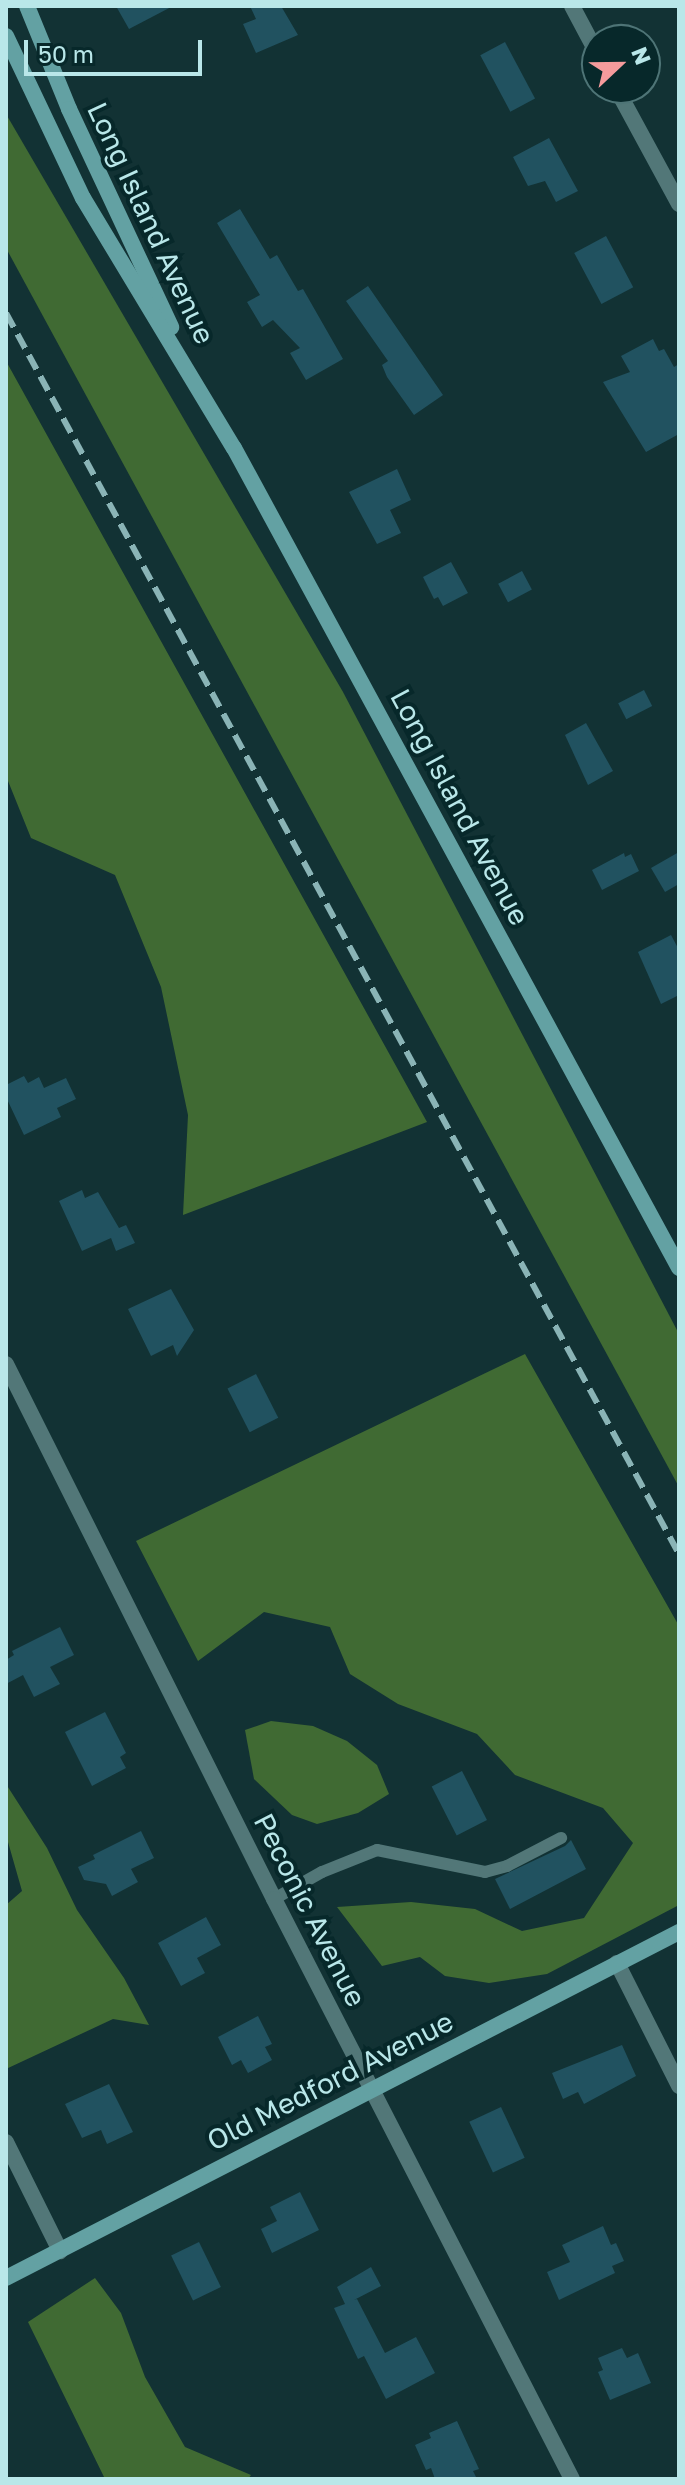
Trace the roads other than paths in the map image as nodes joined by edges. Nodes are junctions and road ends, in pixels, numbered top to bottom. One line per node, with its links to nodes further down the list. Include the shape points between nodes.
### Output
1 (27, 6): 7 (street, Long Island Avenue)
2 (572, 6): 3 (street)
3 (582, 24)
4 (6, 36): 7 (street, Long Island Avenue, via 83,198)
5 (625, 104): 6 (street)
6 (679, 204)
7 (191, 372): 8 (street, Long Island Avenue)
8 (679, 1268)
9 (6, 1364): 11 (street, Peconic Avenue)
10 (561, 1838): 11 (lane, via 485,1872 377,1850)
11 (274, 1899): 15 (street, Peconic Avenue)
12 (679, 1932): 13 (street, Old Medford Avenue)
13 (617, 1963): 14 (street); 15 (street, Old Medford Avenue)
14 (679, 2086)
15 (372, 2088): 17 (street, Old Medford Avenue); 19 (street, Peconic Avenue)
16 (6, 2142): 17 (street)
17 (60, 2251): 18 (street, Old Medford Avenue)
18 (6, 2278)
19 (572, 2479)

